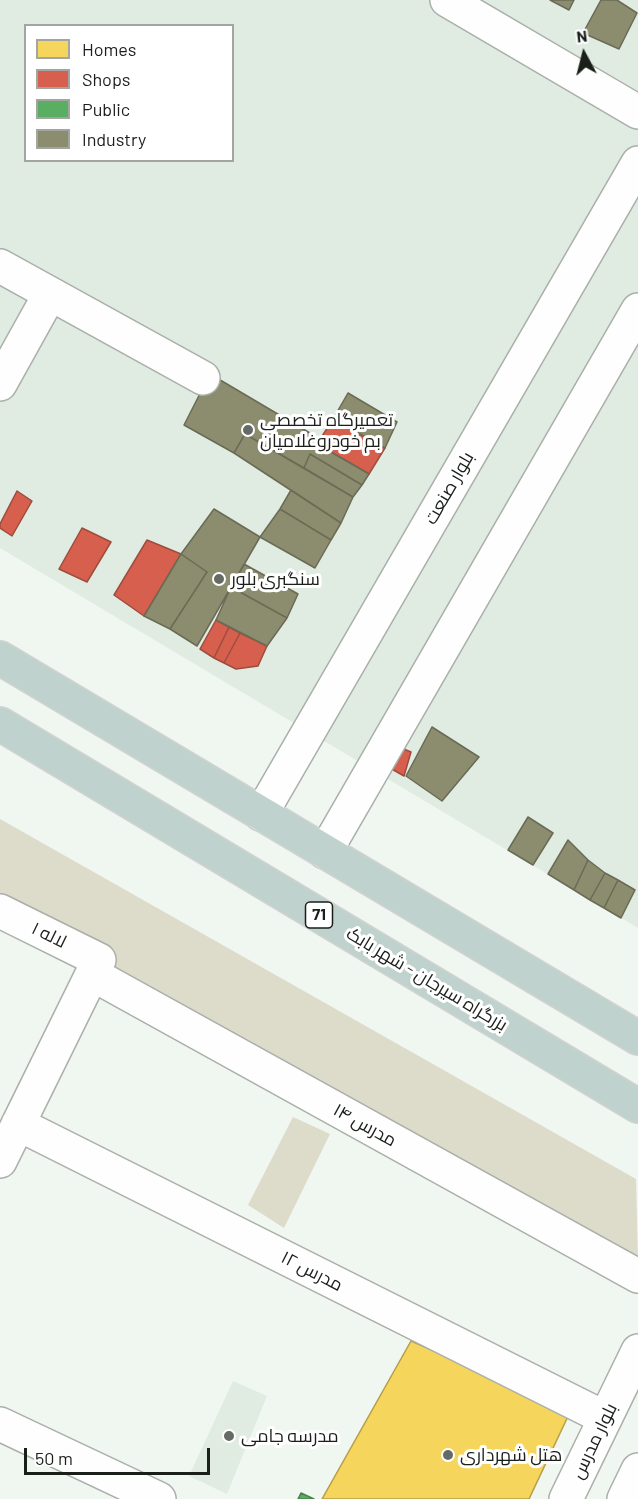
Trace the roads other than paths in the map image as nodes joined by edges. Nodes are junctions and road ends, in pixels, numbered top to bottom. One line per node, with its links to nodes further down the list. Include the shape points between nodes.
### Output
1 (447, 0): 2 (street)
2 (638, 112)
3 (638, 162): 11 (street, بلوار صنعت)
4 (0, 266): 5 (street)
5 (50, 294): 7 (street); 8 (street)
6 (638, 310): 12 (street)
7 (203, 378)
8 (0, 384)
9 (0, 658): 11 (highway)
10 (0, 723): 16 (highway, بزرگراه سیرجان - شهر بابک / 71)
11 (261, 814): 12 (highway)
12 (325, 852): 15 (highway)
13 (0, 911): 14 (street, لاله ۱)
14 (95, 967): 17 (street); 19 (street, مدرس ۱۴)
15 (638, 1038)
16 (638, 1106)
17 (18, 1124): 18 (street); 21 (street, مدرس ۱۲)
18 (0, 1161)
19 (638, 1276)
20 (638, 1351): 21 (street, بلوار مدرس)
21 (605, 1418): 25 (street, بلوار مدرس)
22 (0, 1424): 24 (street)
23 (638, 1470): 26 (street)
24 (159, 1499)
25 (566, 1499)
26 (624, 1499)

